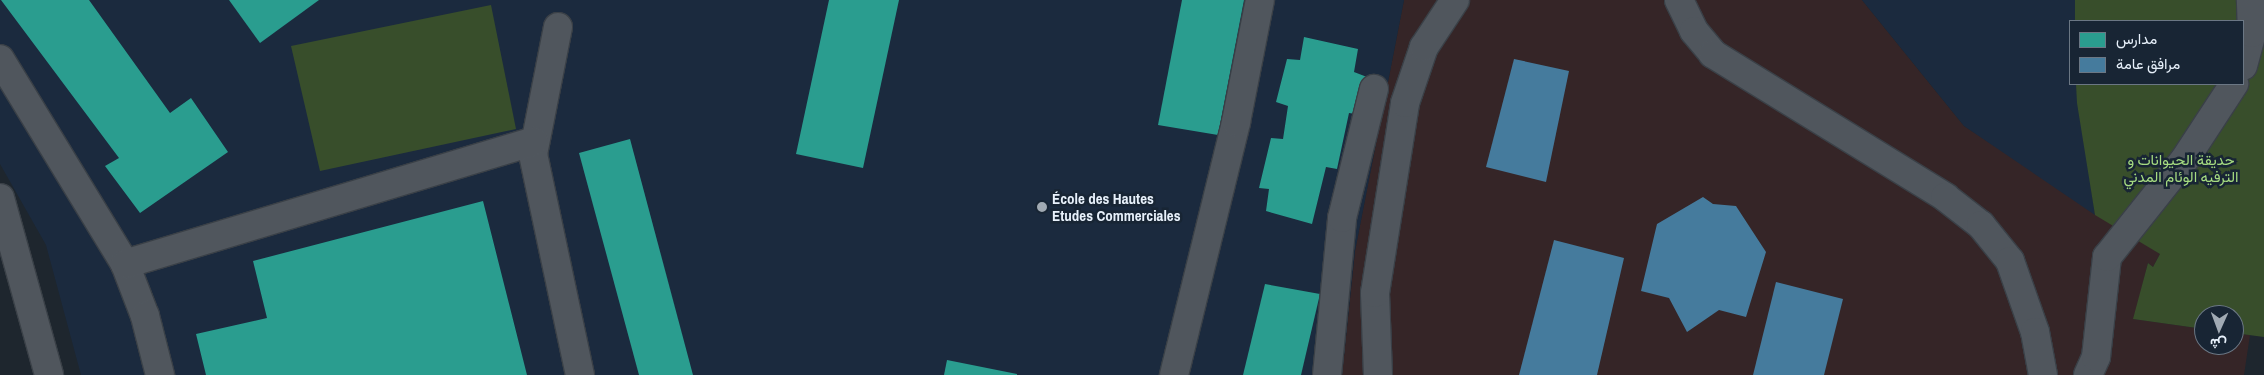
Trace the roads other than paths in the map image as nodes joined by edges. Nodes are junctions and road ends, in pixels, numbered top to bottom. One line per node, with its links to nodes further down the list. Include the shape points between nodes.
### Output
1 (1260, 0): 16 (street, via 1236,122)
2 (1455, 0): 18 (street, via 1424,47 1405,103 1375,293)
3 (1679, 0): 19 (street, via 1694,31 1713,54 1945,197 1981,225 2010,261 2036,332)
4 (2251, 0): 7 (street, via 2252,33)
5 (558, 27): 10 (street)
6 (0, 59): 12 (street)
7 (2244, 62)
8 (2233, 85): 20 (street, via 2185,159 2107,257 2096,357)
9 (1374, 88): 17 (street, via 1342,218)
10 (534, 141): 12 (street); 15 (street, via 533,154)
11 (0, 198): 13 (street)
12 (125, 264): 14 (street)
13 (49, 375)
14 (160, 375)
15 (580, 375)
16 (1174, 375)
17 (1327, 375)
18 (1378, 375)
19 (2043, 375)
20 (2088, 375)

